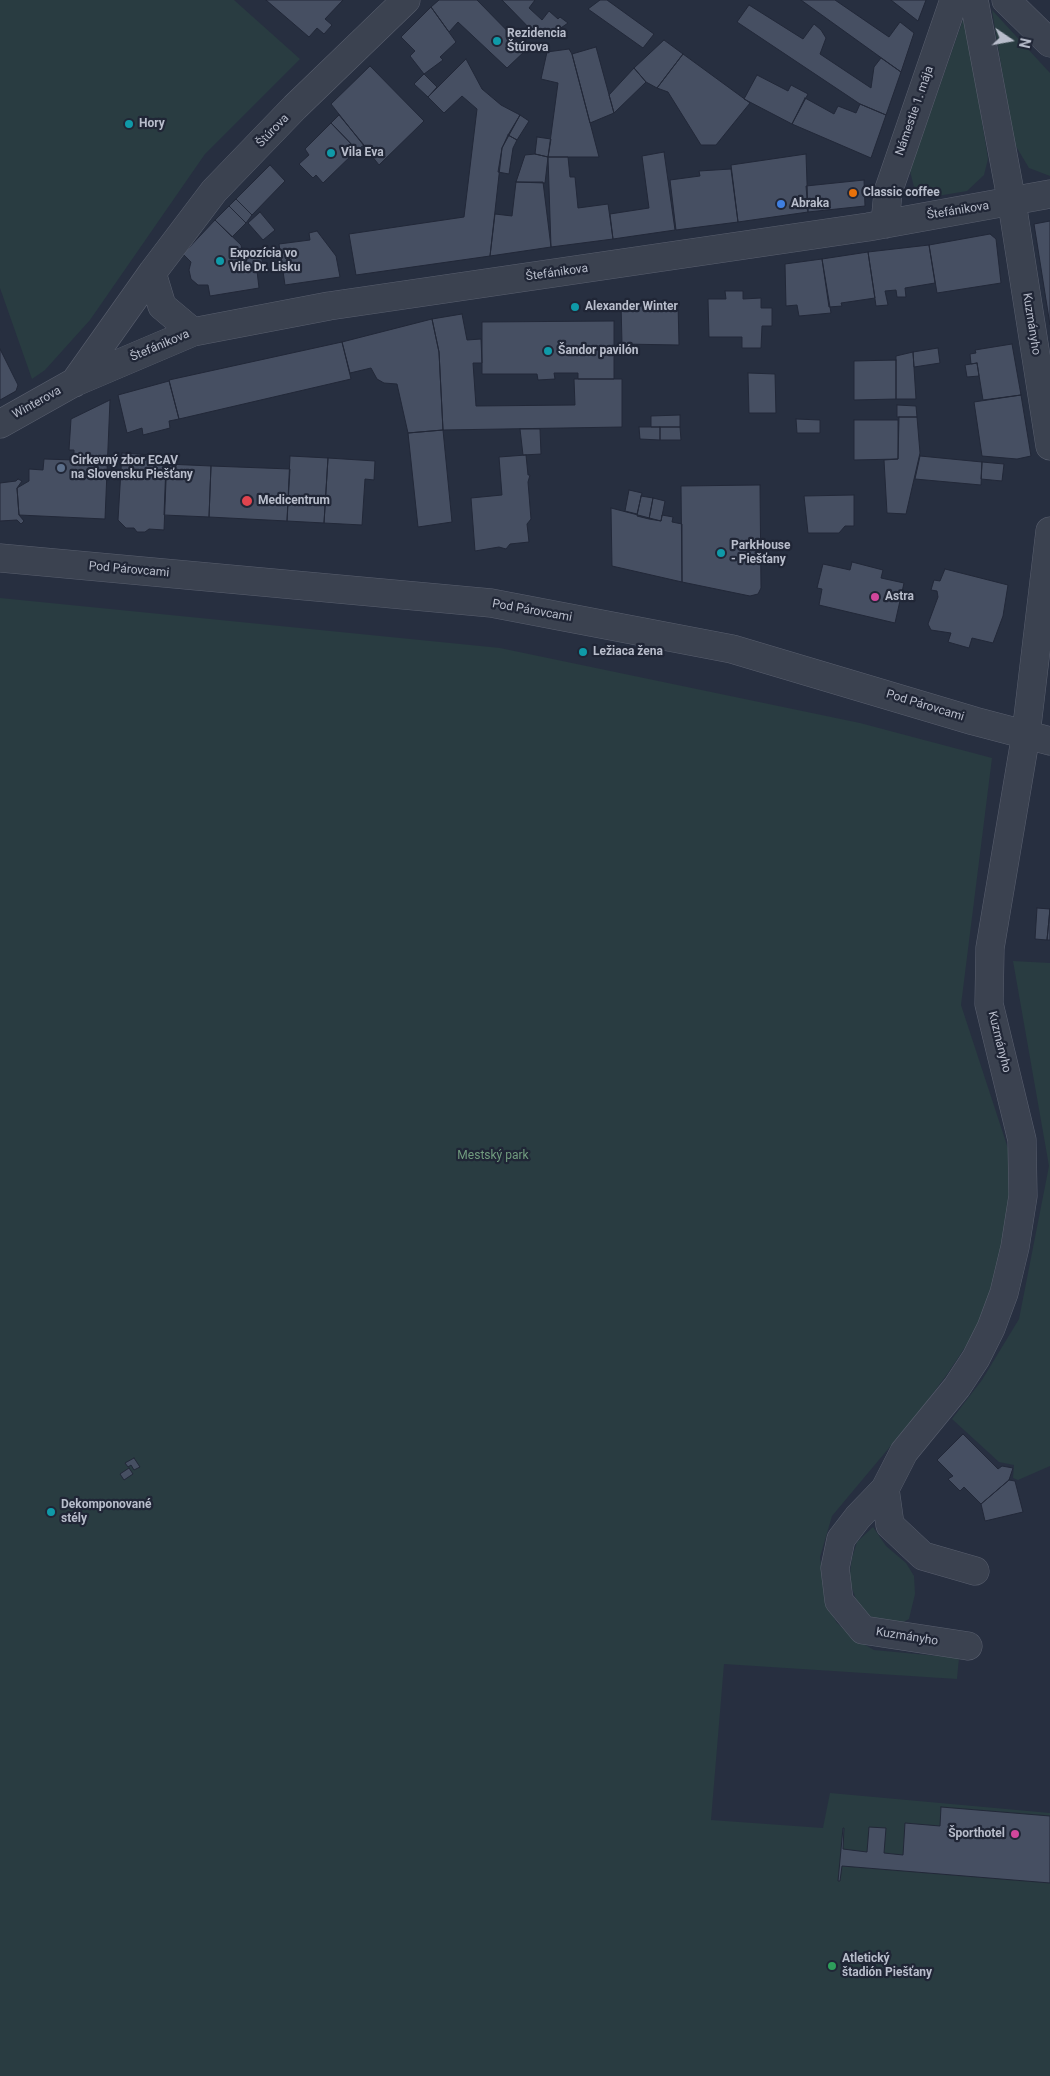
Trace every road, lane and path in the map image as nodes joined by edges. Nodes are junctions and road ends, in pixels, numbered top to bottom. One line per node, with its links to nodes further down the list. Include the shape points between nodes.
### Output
1 (406, 0): 9 (street, Štúrova, via 214,191)
2 (954, 0): 8 (street, Námestie 1. mája, via 888,192)
3 (974, 0): 7 (street)
4 (1006, 0): 5 (street)
5 (1050, 43)
6 (1050, 194): 7 (street, Štefánikova)
7 (1012, 203): 8 (street, Štefánikova); 13 (street, Kuzmányho)
8 (885, 224): 10 (street, Štefánikova, via 329,306)
9 (152, 273): 10 (street, via 162,306); 11 (street, Štúrova)
10 (193, 332): 11 (street, Štefánikova)
11 (74, 383): 12 (street, Winterova)
12 (0, 424)
13 (1050, 446)
14 (1050, 531): 16 (street, Kuzmányho)
15 (0, 558): 16 (street, Pod Párovcami, via 491,603 732,649)
16 (1038, 738): 17 (street, Kuzmányho, via 990,948 989,1004 1022,1140 1023,1196 1015,1247 992,1328 976,1358 957,1388 904,1452)
17 (885, 1489): 18 (street, via 890,1526 916,1550 923,1556); 19 (street, Kuzmányho, via 841,1539 835,1568 839,1601 863,1630)
18 (975, 1571)
19 (968, 1646)

